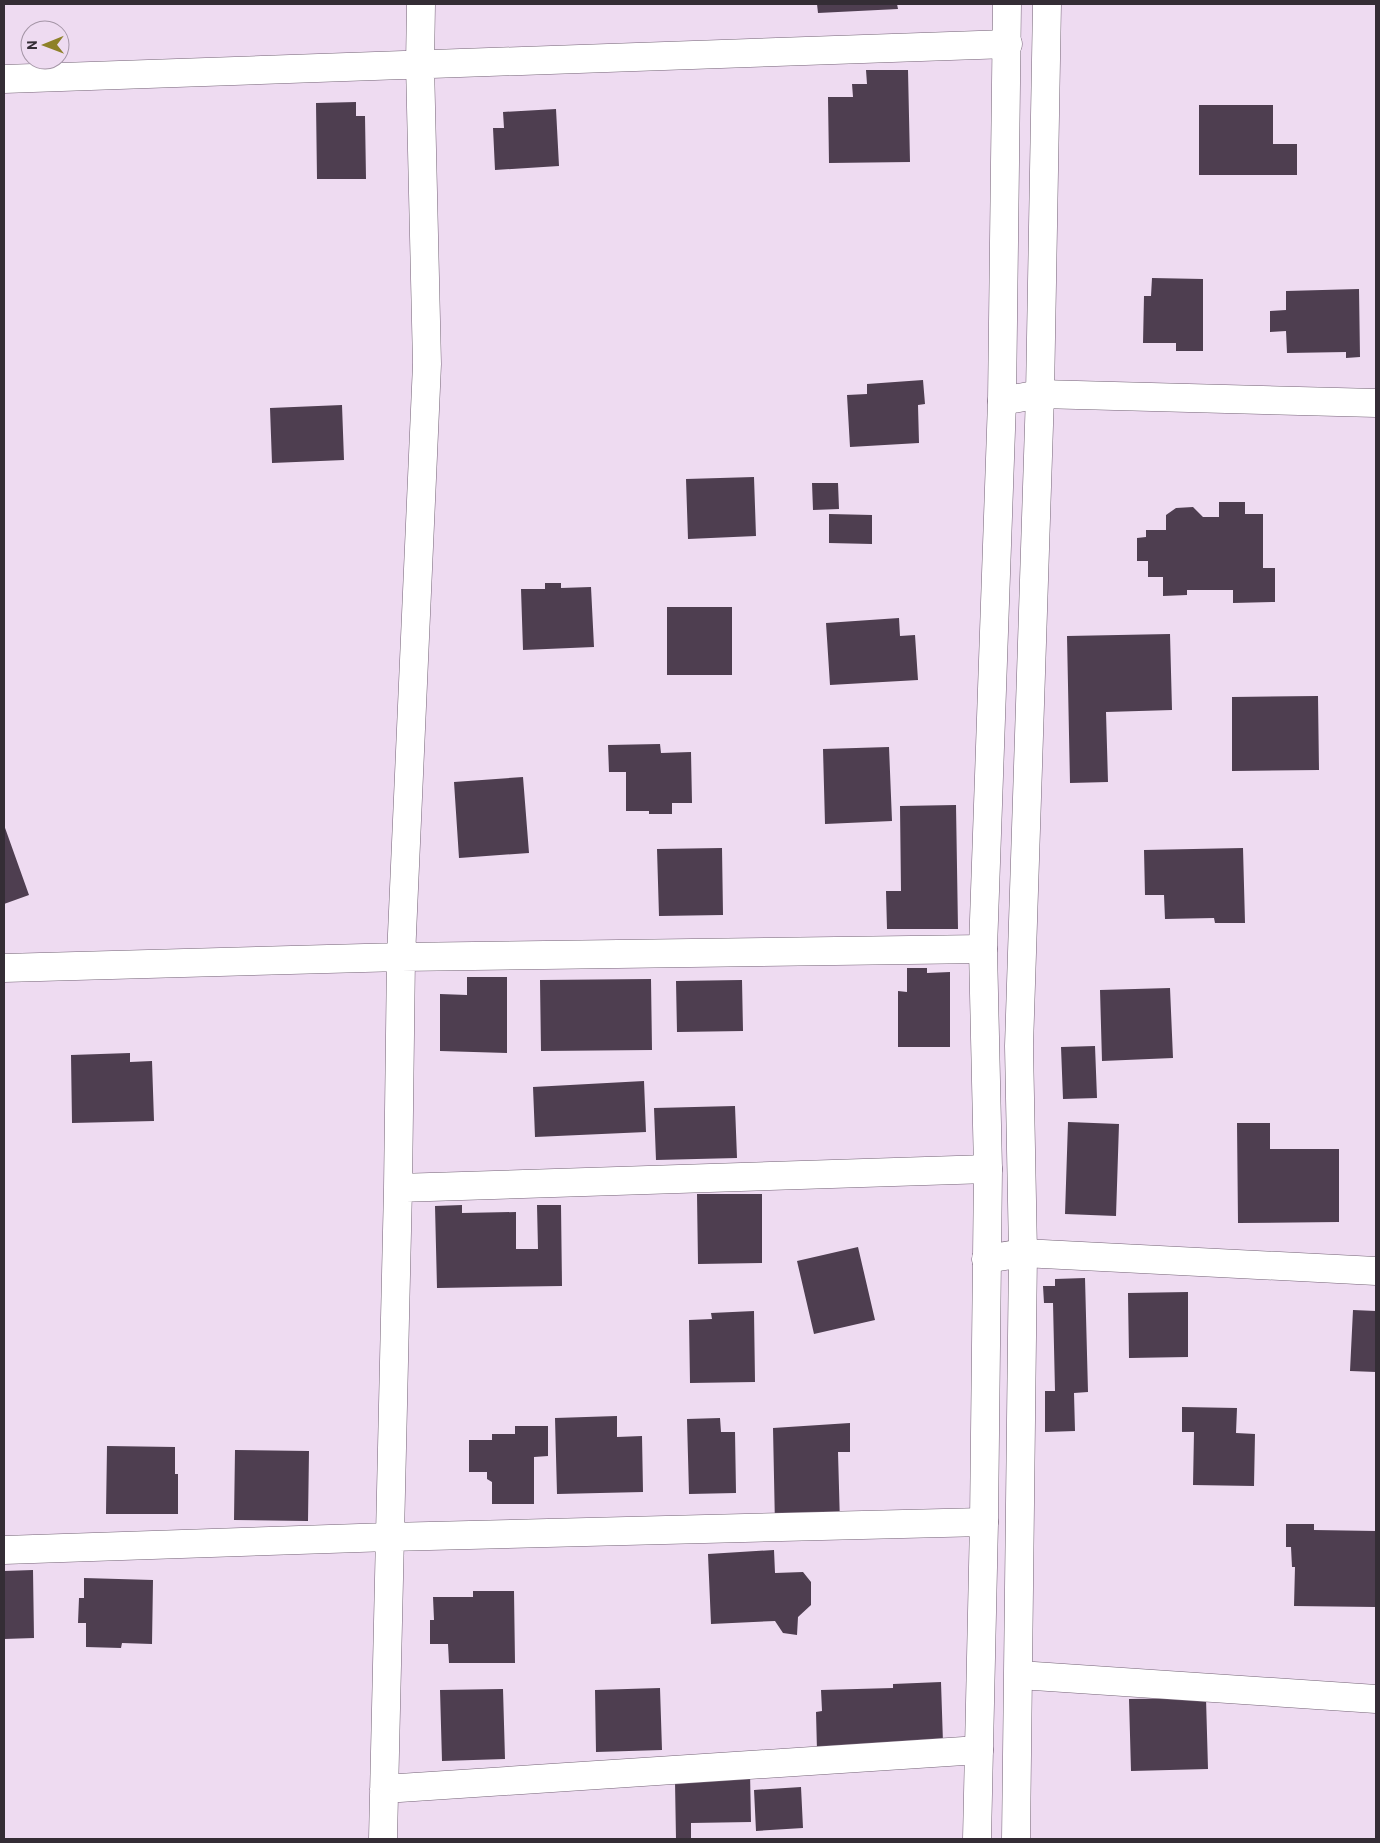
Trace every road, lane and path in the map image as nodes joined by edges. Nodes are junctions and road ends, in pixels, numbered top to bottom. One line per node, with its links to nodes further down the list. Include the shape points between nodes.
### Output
1 (421, 4): 5 (street)
2 (1007, 4): 4 (street)
3 (1047, 4): 7 (street)
4 (1008, 44): 5 (street); 8 (street)
5 (420, 64): 6 (street); 11 (street, via 427,364)
6 (4, 80)
7 (1040, 394): 8 (street); 9 (street); 15 (street, via 1019,1046)
8 (1002, 401): 10 (street)
9 (1376, 403)
10 (983, 949): 11 (street); 13 (street)
11 (401, 958): 12 (street); 14 (street)
12 (4, 968)
13 (988, 1170): 14 (street); 16 (street)
14 (398, 1188): 19 (street)
15 (1023, 1253): 16 (street); 17 (street); 21 (street)
16 (986, 1259): 18 (street)
17 (1376, 1271)
18 (984, 1522): 19 (street); 23 (street)
19 (389, 1537): 20 (street); 24 (street)
20 (4, 1550)
21 (1018, 1675): 22 (street); 27 (street)
22 (1376, 1699)
23 (979, 1750): 24 (street); 26 (street)
24 (384, 1789): 25 (street)
25 (383, 1839)
26 (977, 1839)
27 (1016, 1839)

